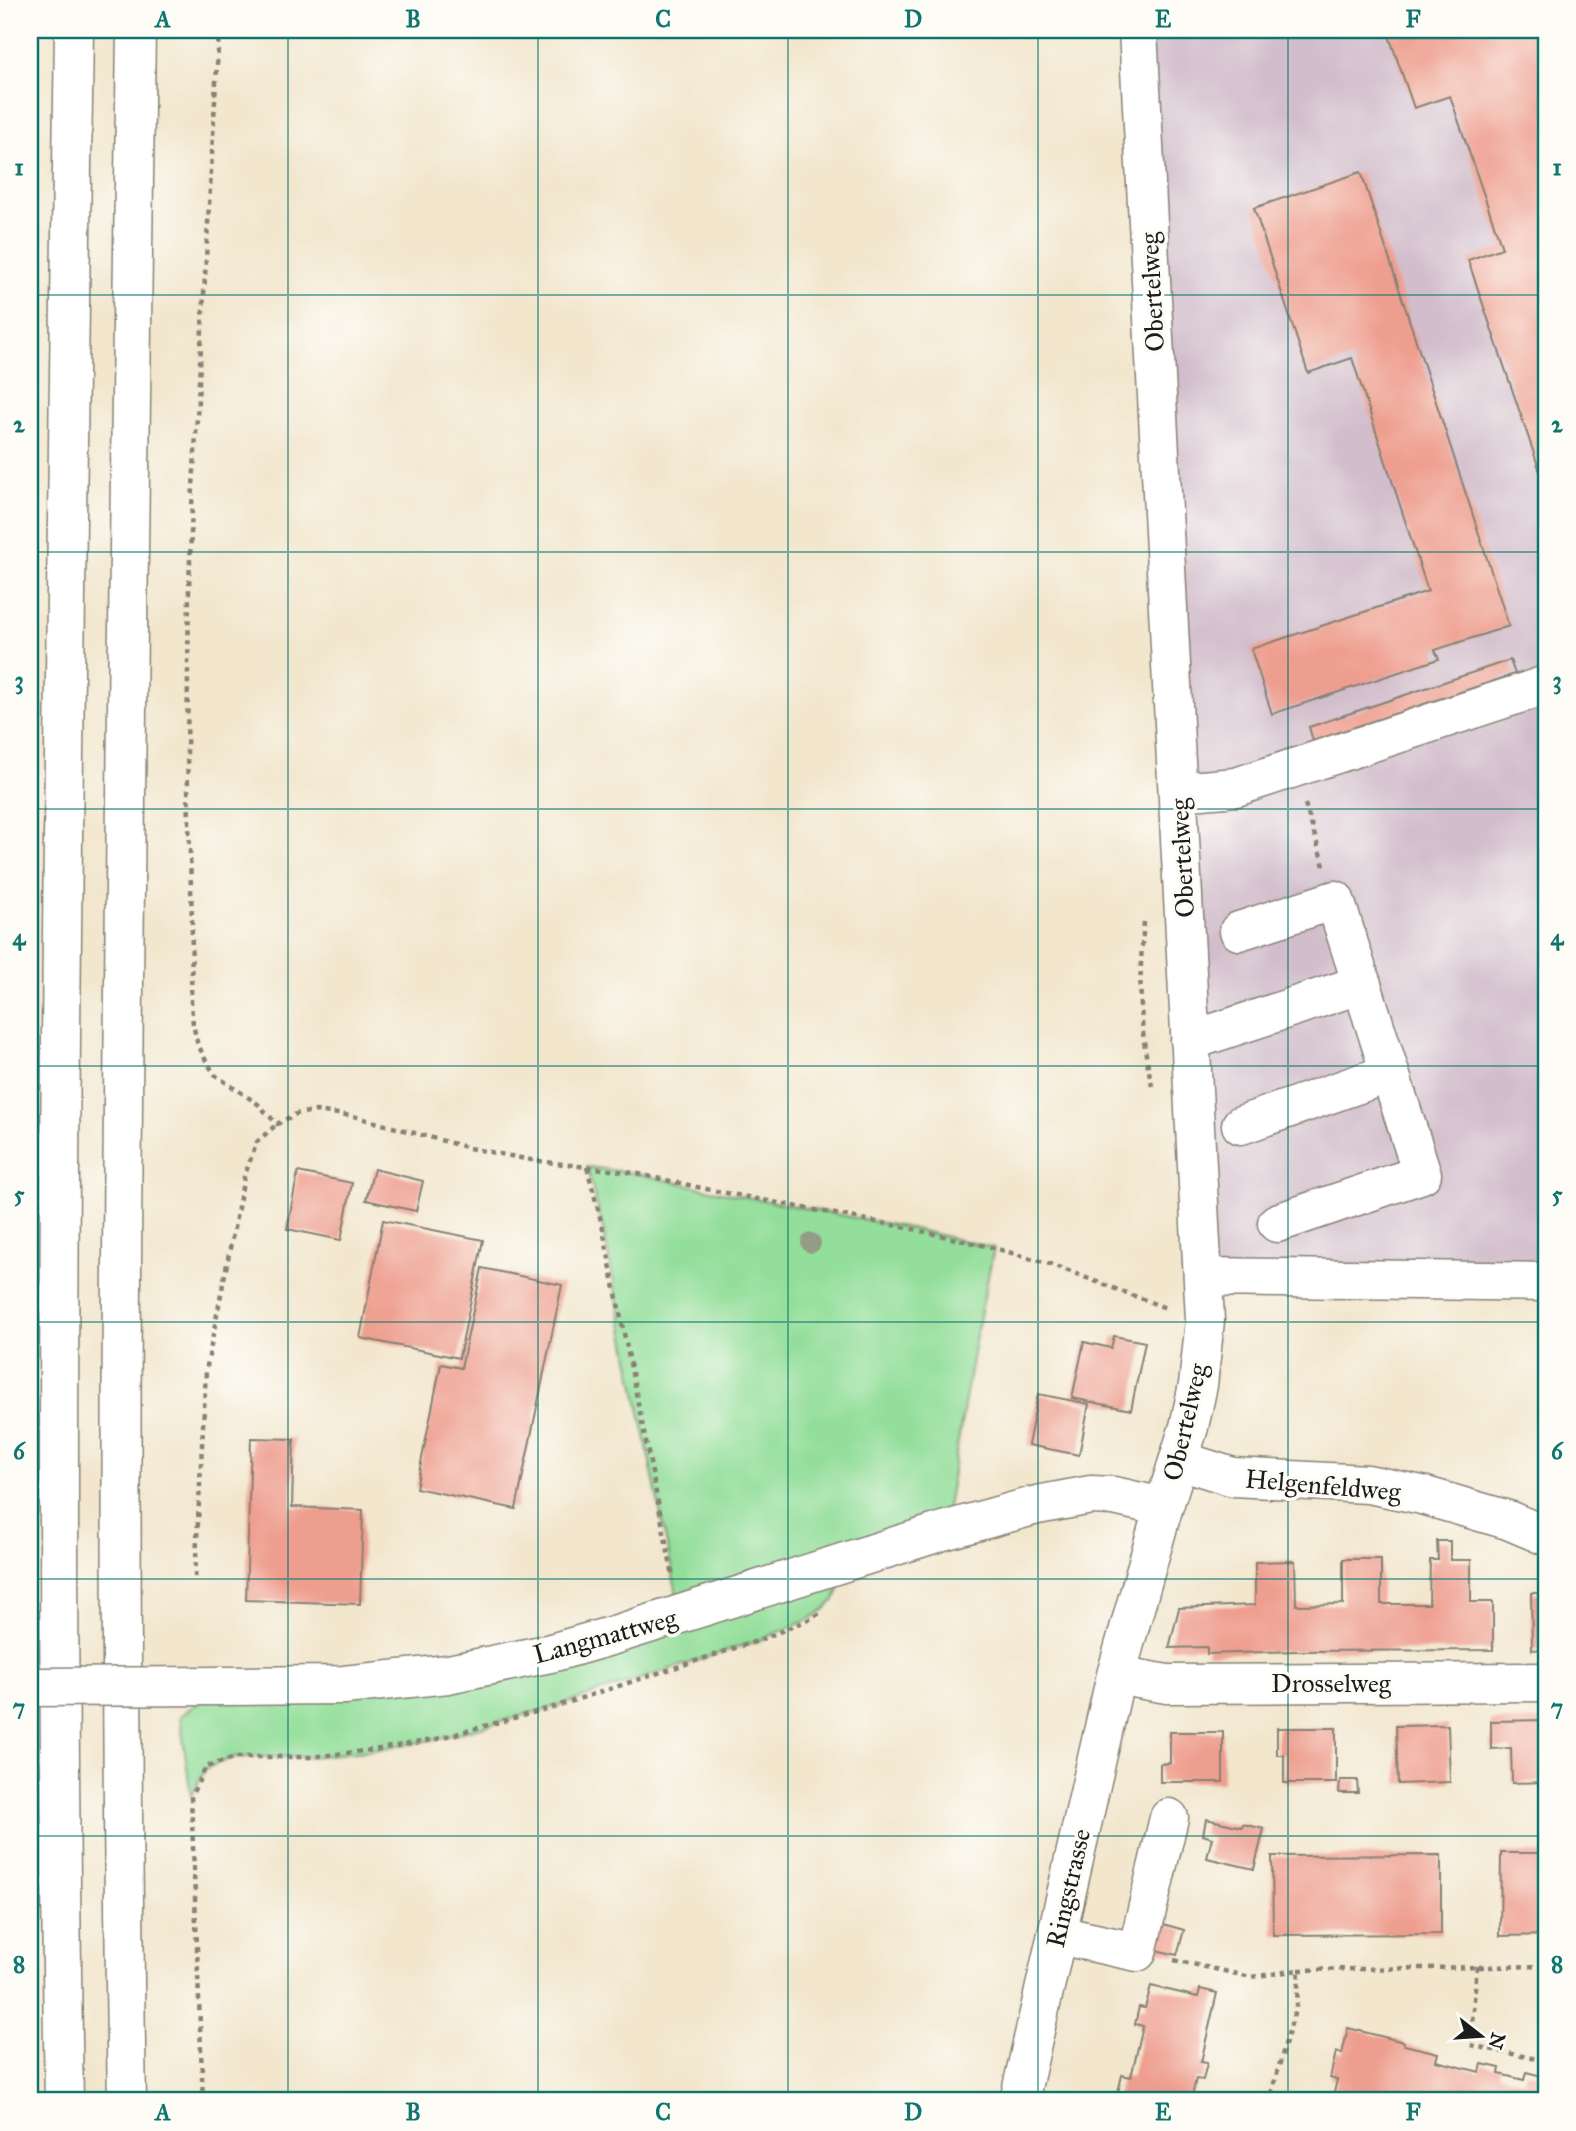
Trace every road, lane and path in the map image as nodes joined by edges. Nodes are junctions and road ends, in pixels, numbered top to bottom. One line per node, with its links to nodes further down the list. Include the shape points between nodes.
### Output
1 (74, 30): 36 (main road, via 59,1352)
2 (136, 30): 37 (main road, via 121,1336)
3 (219, 30): 13 (path, via 189,588 191,1005 197,1042 215,1075 258,1104)
4 (1138, 30): 7 (main road, Obertelweg)
5 (1546, 685): 6 (main road)
6 (1293, 769): 7 (main road, via 1236,787); 8 (path)
7 (1179, 792): 11 (main road, Obertelweg)
8 (1335, 900): 9 (main road); 10 (main road)
9 (1239, 931)
10 (1362, 984): 11 (main road); 12 (main road)
11 (1190, 1041): 17 (main road, Obertelweg)
12 (1390, 1073): 14 (main road); 16 (main road, via 1422,1174)
13 (277, 1124): 15 (path, via 316,1111 353,1116 469,1148); 24 (path, via 257,1142 244,1177 206,1371)
14 (1241, 1125)
15 (587, 1167): 19 (path, via 994,1248); 25 (path)
16 (1277, 1223)
17 (1203, 1277): 18 (main road); 19 (main road, Obertelweg)
18 (1546, 1282)
19 (1205, 1320): 20 (main road, Obertelweg, via 1198,1385)
20 (1179, 1460): 21 (main road, Obertelweg); 22 (main road, Helgenfeldweg, via 1233,1476 1368,1484 1422,1495)
21 (1163, 1509): 23 (main road, Langmattweg, via 1114,1496 1078,1497 943,1531); 26 (main road, Obertelweg)
22 (1546, 1536)
23 (840, 1565): 25 (main road, Langmattweg); 38 (path, via 835,1600 810,1619 760,1640 554,1707 437,1739 310,1757 235,1757 206,1768 191,1796)
24 (195, 1577)
25 (681, 1615): 28 (main road, Langmattweg, bridge, via 551,1653 448,1674 344,1685)
26 (1116, 1675): 27 (main road, Drosselweg, via 1167,1684); 30 (main road, Ringstrasse)
27 (1546, 1682)
28 (30, 1687)
29 (1169, 1818): 31 (main road)
30 (1058, 1935): 31 (main road); 39 (main road, Ringstrasse)
31 (1137, 1952): 34 (path, via 1251,1977)
32 (1477, 1966): 33 (path); 34 (path); 35 (path, via 1470,2045)
33 (1546, 1966)
34 (1299, 1970): 40 (path, via 1297,2003)
35 (1546, 2061)
36 (64, 2101)
37 (127, 2101)
38 (203, 2101)
39 (1019, 2101)
40 (1269, 2101)

